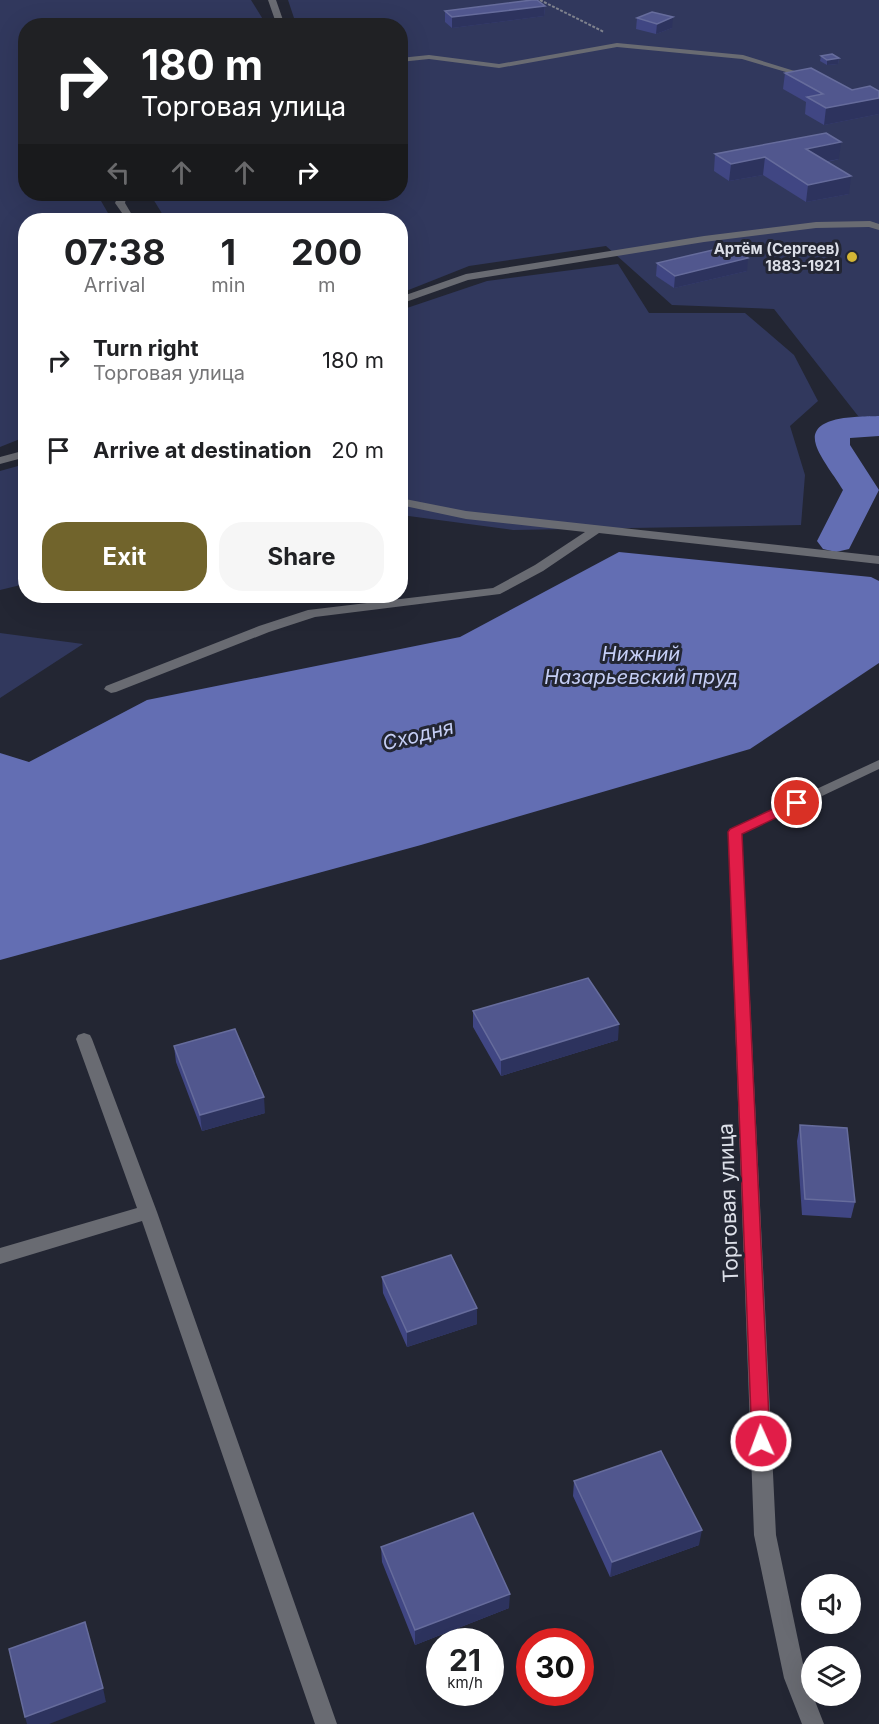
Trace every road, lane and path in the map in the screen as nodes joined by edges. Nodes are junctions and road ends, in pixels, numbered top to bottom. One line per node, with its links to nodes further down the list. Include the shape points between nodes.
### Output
1 (272, 0): 3 (street)
2 (540, 0): 4 (path)
3 (278, 18)
4 (608, 33)
5 (408, 59): 6 (street, via 429,57 499,66 617,45 743,57)
6 (822, 81)
7 (879, 226): 8 (street, via 816,225 704,238 466,277)
8 (408, 298)
9 (18, 455): 10 (street)
10 (0, 461)
11 (408, 503): 12 (street, via 466,515)
12 (597, 529): 13 (street); 14 (street, via 496,591)
13 (879, 560)
14 (408, 602)
15 (396, 603): 16 (street, via 313,613)
16 (111, 689)
17 (879, 764): 22 (street, Торговая улица, via 735,832 765,1535 795,1678)
18 (84, 1039): 19 (street)
19 (148, 1212): 20 (street); 21 (street)
20 (0, 1256)
21 (326, 1724)
22 (813, 1724)

